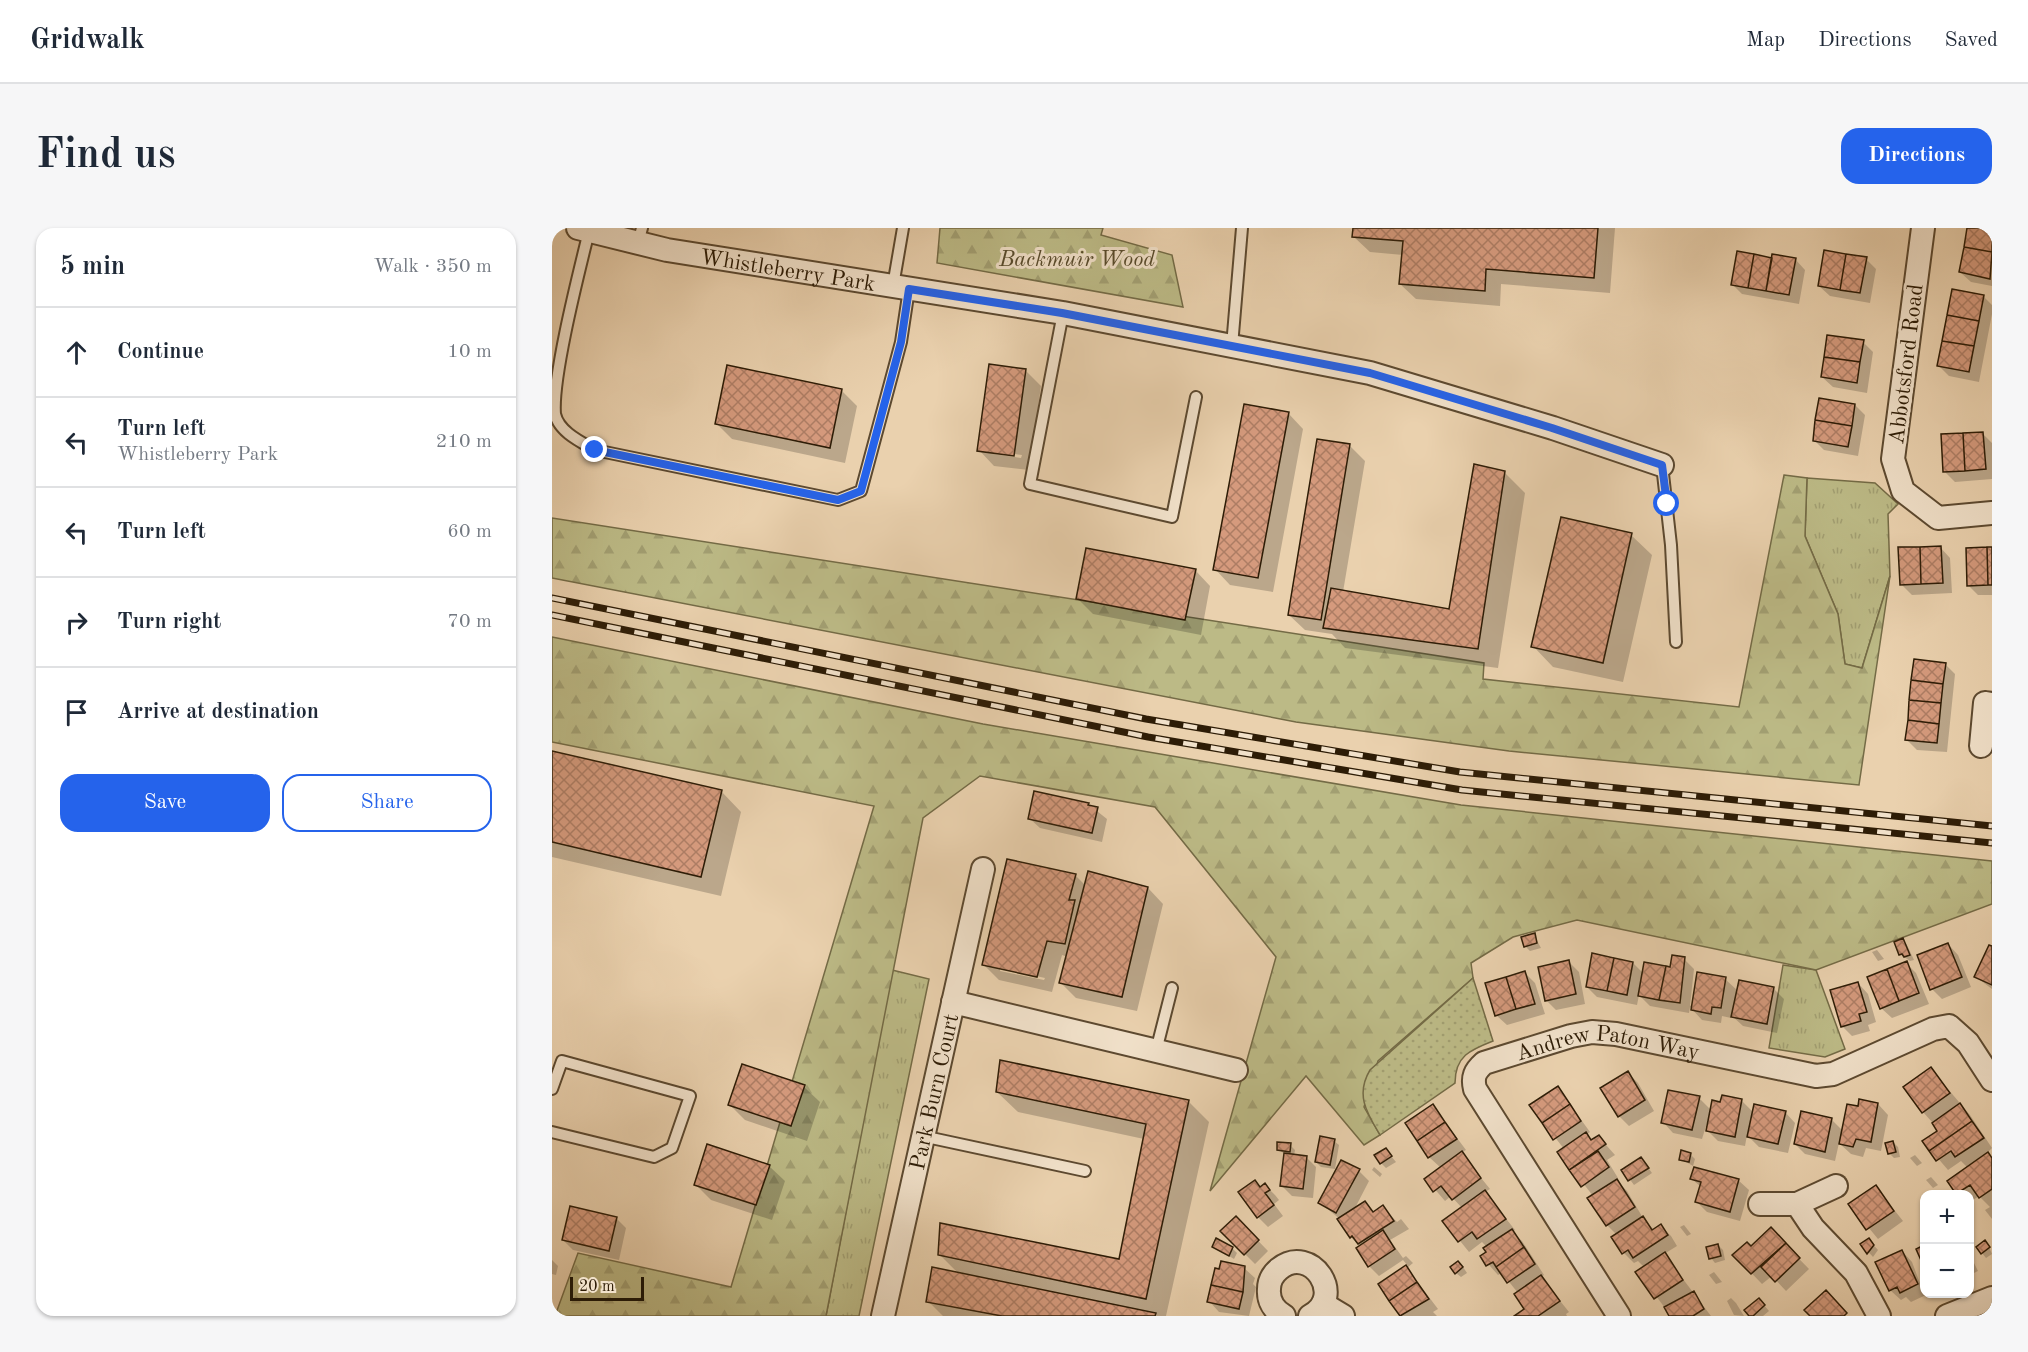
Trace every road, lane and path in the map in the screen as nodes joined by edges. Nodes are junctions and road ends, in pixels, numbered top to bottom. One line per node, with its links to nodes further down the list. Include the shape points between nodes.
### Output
1 (903, 228): 6 (lane)
2 (1242, 228): 8 (lane)
3 (1923, 228): 11 (street, Abbotsford Road, via 1893,459 1903,491 1938,518)
4 (584, 229): 5 (street, Whistleberry Park); 6 (lane, via 552,388 555,416 570,436 595,450 838,500 861,491 901,342)
5 (640, 236): 6 (street, Whistleberry Park)
6 (901, 287): 7 (street, Whistleberry Park)
7 (1062, 313): 8 (street, Whistleberry Park); 9 (lane, via 1030,484 1172,517)
8 (1232, 346): 10 (street, Whistleberry Park, via 1370,373)
9 (1196, 397)
10 (1662, 465): 12 (lane)
11 (1992, 513)
12 (1676, 642)
13 (1992, 704): 14 (street, via 1985,703)
14 (1981, 746)
15 (983, 869): 17 (street, Park Burn Court)
16 (1172, 988): 18 (lane)
17 (953, 1002): 18 (street); 23 (street, Park Burn Court)
18 (1156, 1051): 19 (street)
19 (1236, 1071)
20 (1992, 1080): 33 (street, Andrew Paton Way, via 1968,1043 1949,1026 1933,1029 1833,1074 1816,1076 1592,1032 1484,1063 1473,1079 1475,1089)
21 (552, 1089): 22 (lane, via 562,1061 690,1096 672,1148 654,1157)
22 (552, 1132)
23 (922, 1136): 24 (lane); 30 (street, Park Burn Court)
24 (1085, 1171)
25 (1836, 1186): 27 (street)
26 (1760, 1204): 27 (street)
27 (1797, 1204): 34 (street, via 1813,1228 1856,1273)
28 (1992, 1298): 35 (street)
29 (1317, 1310): 31 (street, via 1326,1292 1324,1280 1308,1263 1296,1262 1275,1272 1269,1283 1273,1306); 32 (street)
30 (883, 1316)
31 (1284, 1316)
32 (1343, 1316)
33 (1619, 1316)
34 (1879, 1316)
35 (1947, 1316)

